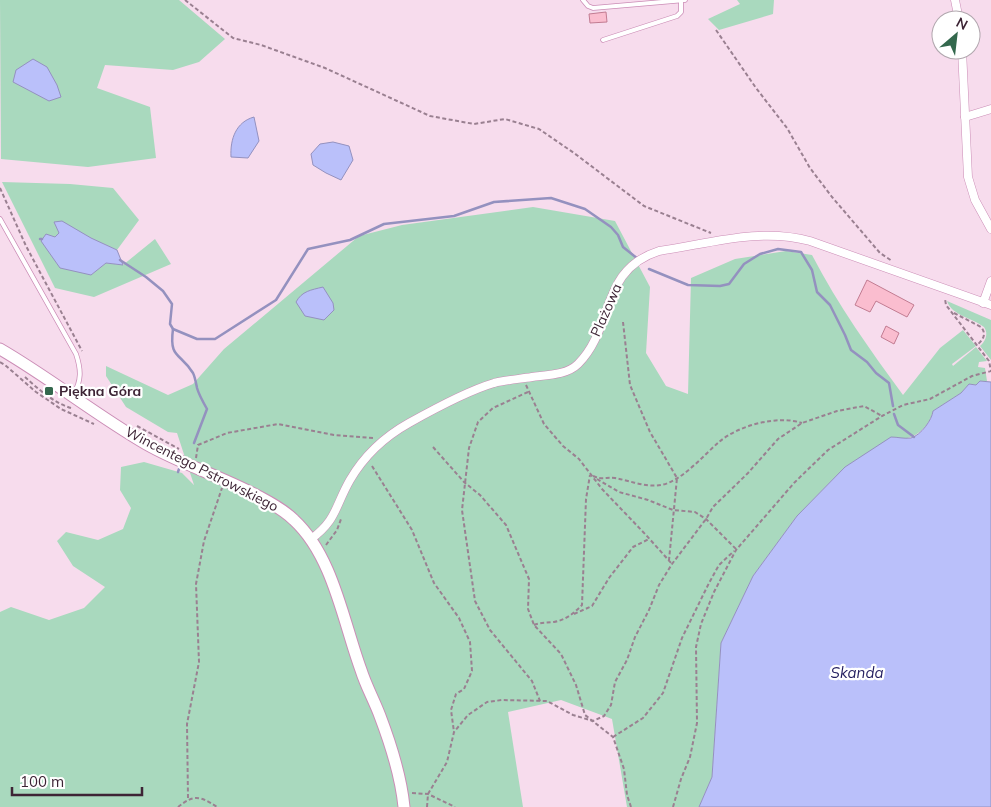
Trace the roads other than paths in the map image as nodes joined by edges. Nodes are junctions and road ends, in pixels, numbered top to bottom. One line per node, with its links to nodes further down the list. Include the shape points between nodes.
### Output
1 (583, 0): 2 (lane, via 594,8)
2 (668, 0): 3 (lane)
3 (681, 0): 4 (lane); 5 (lane, via 682,12 677,16)
4 (685, 0)
5 (603, 40)
6 (962, 60): 8 (street)
7 (991, 109): 8 (street)
8 (964, 117): 10 (street, via 970,183 975,200)
9 (0, 219): 14 (lane, via 76,354 80,375)
10 (991, 229)
11 (991, 280): 12 (street)
12 (987, 304): 15 (street, Plażowa, via 810,241 783,236 751,236 647,255 629,268 616,286 602,322 577,365 558,374 525,382 496,383 465,394 382,440 350,480 333,519)
13 (0, 349): 14 (street, Wincentego Pstrowskiego)
14 (72, 396): 15 (street, Wincentego Pstrowskiego, via 145,443 274,504 293,518)
15 (311, 539): 16 (street, Wincentego Pstrowskiego, via 332,580 361,672 380,715 394,756)
16 (404, 807)

